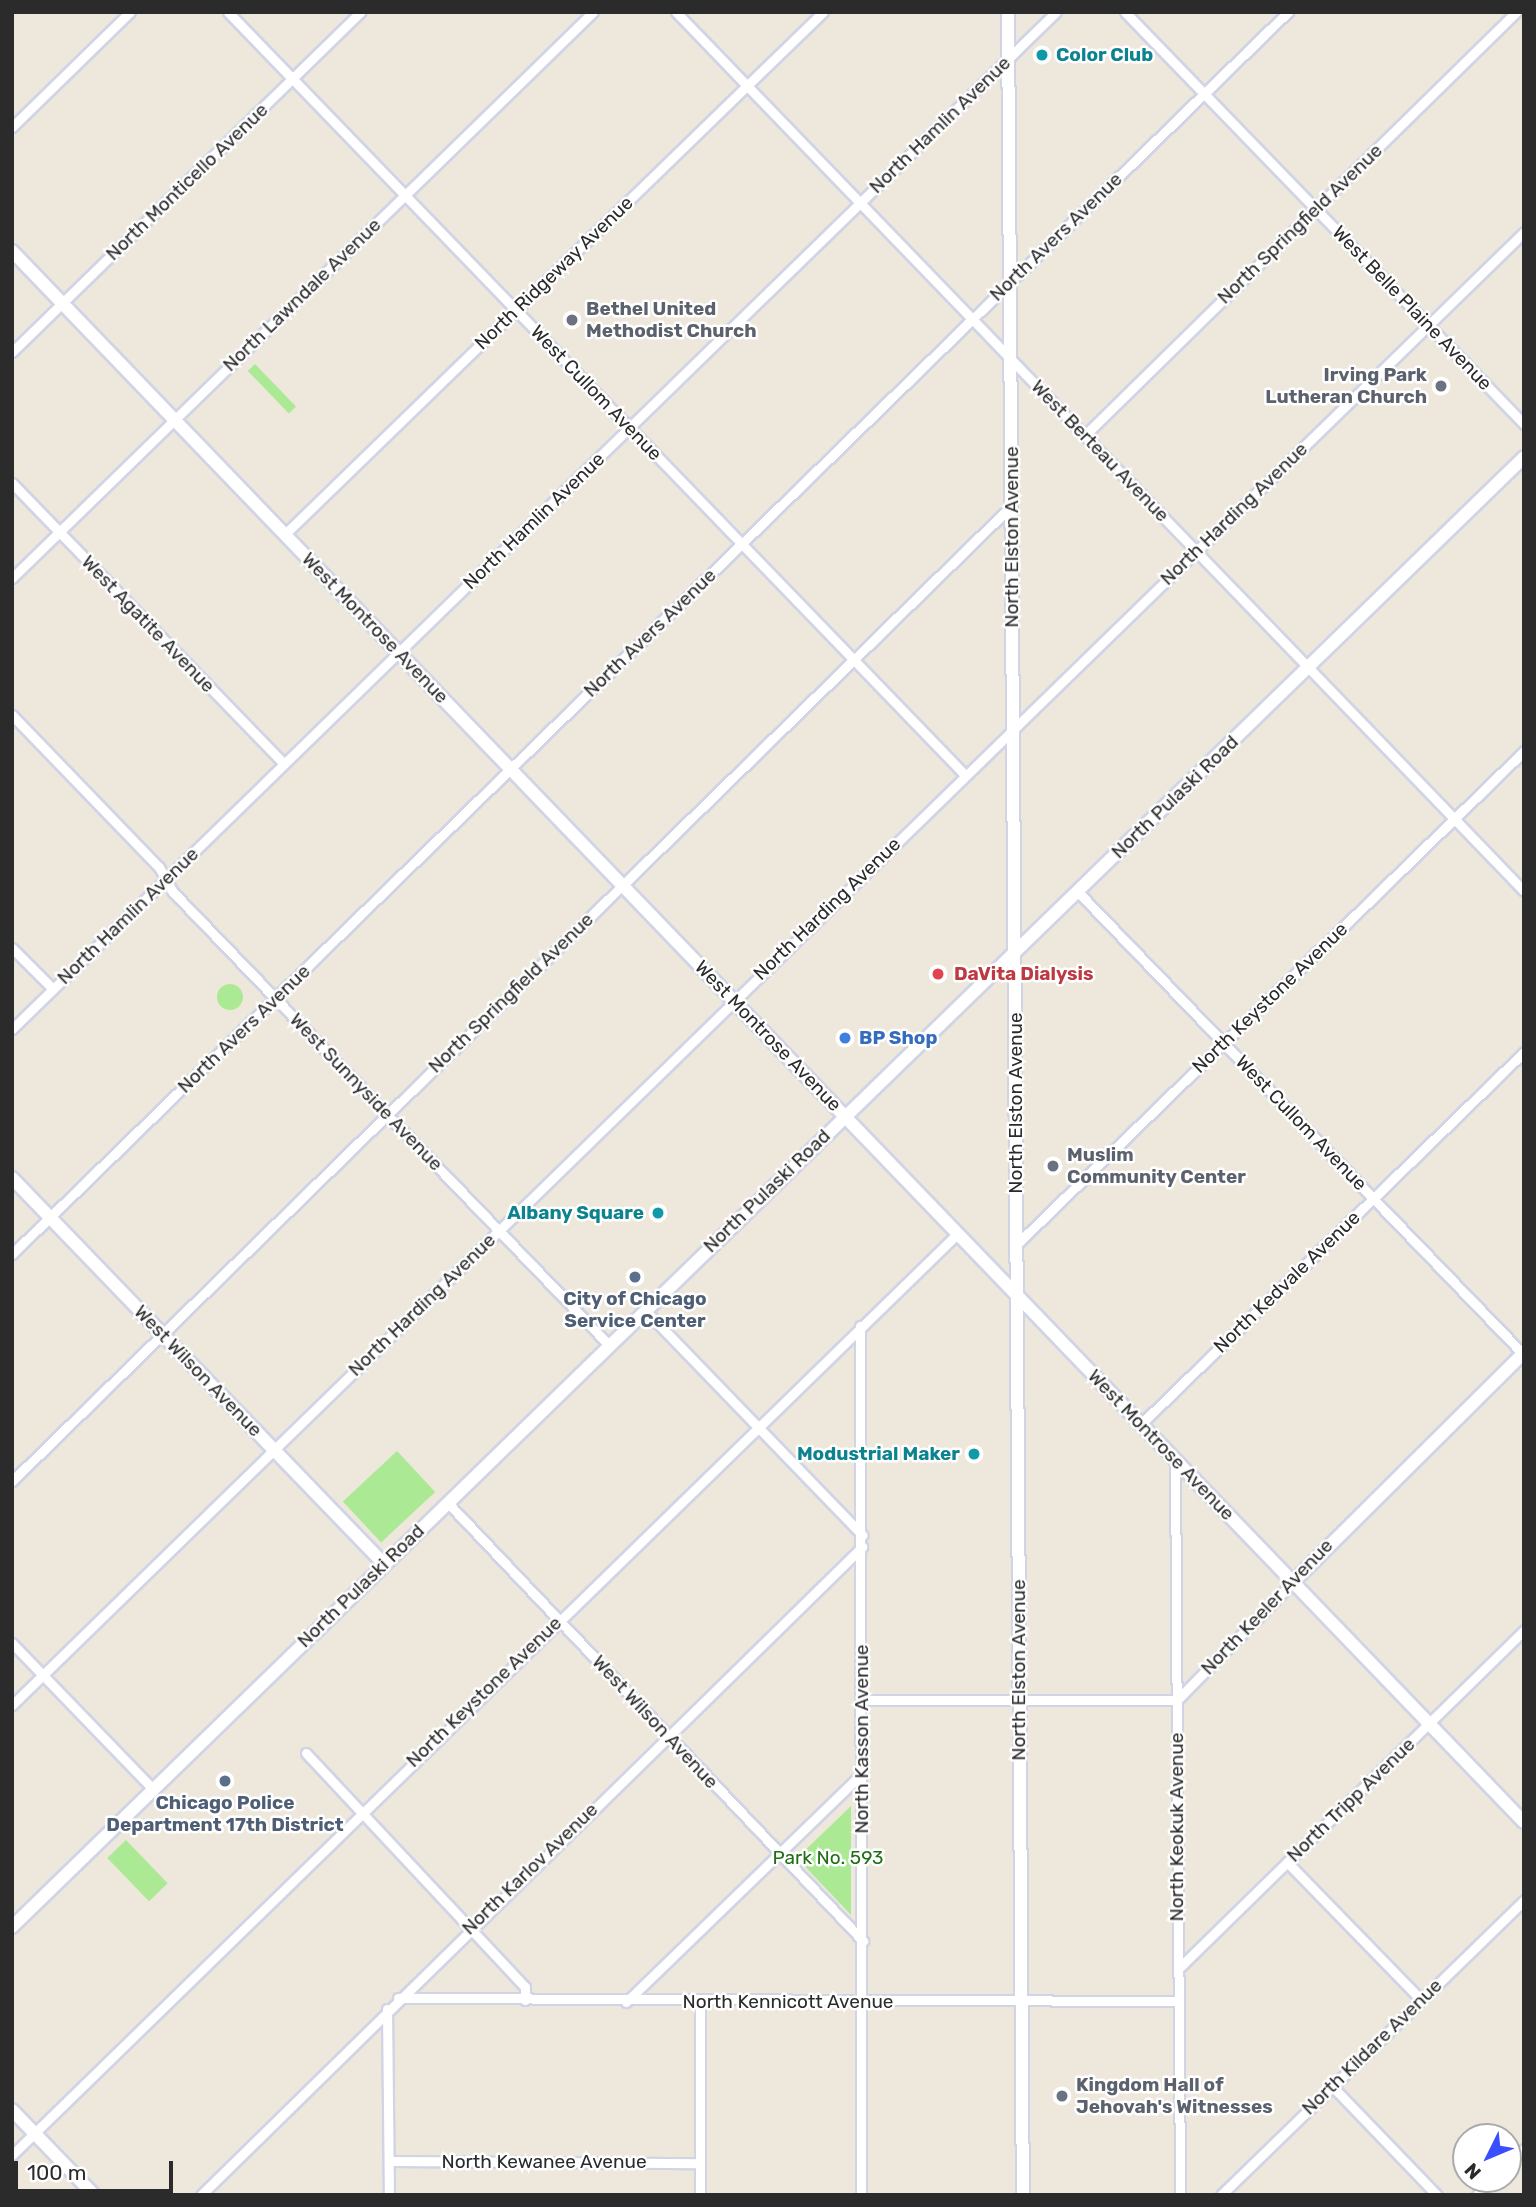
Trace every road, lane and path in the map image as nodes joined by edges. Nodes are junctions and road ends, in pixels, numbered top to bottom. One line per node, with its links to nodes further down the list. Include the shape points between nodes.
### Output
1 (130, 12): 16 (street)
2 (228, 12): 13 (street, West Cullom Avenue)
3 (361, 12): 13 (street, North Monticello Avenue)
4 (593, 12): 17 (street, North Lawndale Avenue)
5 (676, 12): 14 (street, West Berteau Avenue)
6 (823, 12): 14 (street, North Ridgeway Avenue)
7 (1007, 12): 12 (main road, North Elston Avenue)
8 (1056, 12): 12 (street, North Hamlin Avenue)
9 (1125, 12): 15 (street, West Belle Plaine Avenue)
10 (1287, 12): 15 (street, North Avers Avenue)
11 (1516, 12): 19 (street, North Springfield Avenue)
12 (1008, 59): 18 (street, North Hamlin Avenue); 22 (main road, North Elston Avenue)
13 (292, 79): 17 (street, West Cullom Avenue); 23 (street, North Monticello Avenue)
14 (747, 86): 18 (street, West Berteau Avenue); 24 (street, North Ridgeway Avenue)
15 (1204, 93): 19 (street, West Belle Plaine Avenue); 22 (street, North Avers Avenue)
16 (12, 127)
17 (405, 195): 24 (street, West Cullom Avenue); 29 (street, North Lawndale Avenue)
18 (860, 203): 25 (street, West Berteau Avenue); 31 (street, North Hamlin Avenue)
19 (1316, 208): 26 (street, West Belle Plaine Avenue); 32 (street, North Springfield Avenue)
20 (1524, 232): 26 (street, North Harding Avenue)
21 (12, 251): 23 (main road, West Montrose Avenue)
22 (1009, 282): 25 (street, North Avers Avenue); 28 (main road, North Elston Avenue)
23 (62, 303): 27 (street, North Monticello Avenue); 29 (main road, West Montrose Avenue)
24 (516, 310): 31 (street, West Cullom Avenue); 37 (street, North Ridgeway Avenue)
25 (972, 319): 28 (street, West Berteau Avenue); 38 (street, North Avers Avenue)
26 (1428, 324): 30 (street, West Belle Plaine Avenue); 39 (street, North Harding Avenue)
27 (12, 352)
28 (1011, 359): 32 (street, West Berteau Avenue); 35 (main road, North Elston Avenue)
29 (175, 419): 36 (street, North Lawndale Avenue); 37 (main road, West Montrose Avenue)
30 (1524, 424)
31 (629, 428): 38 (street, West Cullom Avenue); 41 (street, North Hamlin Avenue)
32 (1085, 436): 39 (street, West Berteau Avenue)
33 (1524, 457): 43 (main road, North Pulaski Road)
34 (12, 483): 36 (street, West Agatite Avenue)
35 (1011, 506): 42 (street, North Springfield Avenue); 45 (main road, North Elston Avenue)
36 (59, 532): 40 (street, North Lawndale Avenue); 47 (street, West Agatite Avenue)
37 (285, 534): 41 (main road, West Montrose Avenue)
38 (742, 544): 42 (street, West Cullom Avenue); 48 (street, North Avers Avenue)
39 (1196, 551): 43 (street, West Berteau Avenue); 45 (street, North Harding Avenue)
40 (12, 578)
41 (399, 652): 47 (street, North Hamlin Avenue); 48 (main road, West Montrose Avenue)
42 (853, 659): 49 (street, West Cullom Avenue); 52 (street, North Springfield Avenue)
43 (1308, 667): 50 (street, West Berteau Avenue); 54 (main road, North Pulaski Road)
44 (12, 715): 51 (street, West Sunnyside Avenue)
45 (1014, 728): 49 (street, North Harding Avenue); 56 (main road, North Elston Avenue)
46 (1524, 751): 50 (street, North Keystone Avenue)
47 (284, 764): 51 (street, North Hamlin Avenue)
48 (510, 768): 52 (main road, West Montrose Avenue); 58 (street, North Avers Avenue)
49 (965, 775): 59 (street, North Harding Avenue)
50 (1454, 819): 53 (street, West Berteau Avenue); 61 (street, North Keystone Avenue)
51 (166, 879): 57 (street, North Hamlin Avenue); 58 (street, West Sunnyside Avenue, via 173,892)
52 (622, 884): 59 (main road, West Montrose Avenue); 63 (street, North Springfield Avenue)
53 (1524, 891)
54 (1078, 892): 56 (main road, North Pulaski Road); 61 (street, West Cullom Avenue)
55 (12, 947): 57 (street)
56 (1015, 952): 64 (main road, North Pulaski Road); 70 (main road, North Elston Avenue)
57 (52, 989): 60 (street, North Hamlin Avenue)
58 (275, 998): 63 (street, West Sunnyside Avenue); 67 (street, North Avers Avenue)
59 (734, 1000): 64 (main road, West Montrose Avenue); 68 (street, North Harding Avenue)
60 (12, 1029)
61 (1224, 1043): 66 (street, West Cullom Avenue); 70 (street, North Keystone Avenue)
62 (1524, 1052): 66 (street, North Kedvale Avenue)
63 (387, 1114): 68 (street, West Sunnyside Avenue); 75 (street, North Springfield Avenue)
64 (845, 1116): 69 (main road, West Montrose Avenue); 73 (main road, North Pulaski Road)
65 (12, 1178): 67 (main road, West Wilson Avenue)
66 (1373, 1198): 77 (street, West Cullom Avenue); 78 (street, North Kedvale Avenue)
67 (50, 1217): 71 (street, North Avers Avenue); 75 (main road, West Wilson Avenue)
68 (498, 1230): 76 (street, West Sunnyside Avenue); 80 (street, North Harding Avenue)
69 (958, 1233): 72 (main road, West Montrose Avenue); 74 (street, North Keystone Avenue)
70 (1016, 1245): 72 (main road, North Elston Avenue)
71 (12, 1254)
72 (1016, 1294): 78 (main road, West Montrose Avenue); 94 (main road, North Elston Avenue)
73 (645, 1310): 76 (main road, North Pulaski Road); 79 (street)
74 (860, 1326): 79 (street, North Keystone Avenue); 84 (street, North Kasson Avenue)
75 (162, 1334): 80 (main road, West Wilson Avenue); 82 (street, North Springfield Avenue)
76 (609, 1345): 83 (main road, North Pulaski Road)
77 (1523, 1354): 87 (main road, North Keeler Avenue)
78 (1141, 1424): 81 (main road, West Montrose Avenue)
79 (756, 1426): 84 (street); 88 (street, North Keystone Avenue)
80 (274, 1449): 86 (main road, West Wilson Avenue); 91 (street, North Harding Avenue)
81 (1175, 1460): 87 (main road, West Montrose Avenue); 93 (street, North Keokuk Avenue)
82 (12, 1480)
83 (447, 1502): 86 (main road, North Pulaski Road); 88 (street, West Wilson Avenue)
84 (862, 1535): 85 (street, North Kasson Avenue)
85 (862, 1547): 92 (street, North Kasson Avenue); 97 (street, North Karlov Avenue)
86 (384, 1564): 100 (main road, North Pulaski Road)
87 (1293, 1582): 93 (street, North Keeler Avenue); 96 (main road, West Montrose Avenue)
88 (559, 1619): 97 (street, West Wilson Avenue); 101 (street, North Keystone Avenue)
89 (1524, 1630): 96 (street, North Tripp Avenue)
90 (12, 1643): 91 (street)
91 (43, 1675): 95 (street, North Harding Avenue); 100 (street)
92 (861, 1700): 94 (street); 99 (street, North Kasson Avenue)
93 (1177, 1700): 94 (street); 109 (street, North Keokuk Avenue)
94 (1020, 1702): 113 (main road, North Elston Avenue)
95 (12, 1705)
96 (1429, 1723): 102 (main road, West Montrose Avenue); 104 (street, North Tripp Avenue)
97 (668, 1735): 103 (street, West Wilson Avenue); 107 (street, North Karlov Avenue)
98 (306, 1753): 101 (street)
99 (862, 1773): 103 (street); 108 (street, North Kasson Avenue)
100 (152, 1788): 106 (main road, North Pulaski Road)
101 (361, 1812): 107 (street); 121 (street, North Keystone Avenue)
102 (1524, 1822)
103 (779, 1853): 108 (street, West Wilson Avenue); 115 (street)
104 (1287, 1862): 109 (street, North Tripp Avenue); 112 (street)
105 (1524, 1900): 112 (street, North Kildare Avenue)
106 (12, 1927)
107 (470, 1928): 110 (street, North Karlov Avenue); 111 (street, via 525,1987)
108 (863, 1941): 117 (street, North Kasson Avenue)
109 (1178, 1969): 114 (street, North Keokuk Avenue)
110 (398, 1998): 111 (street, North Kennicott Avenue); 118 (street, North Karlov Avenue)
111 (525, 2000): 115 (street, North Kennicott Avenue)
112 (1421, 2000): 119 (street, North Kildare Avenue)
113 (1022, 2001): 114 (street, North Kennicott Avenue); 117 (street, North Kennicott Avenue); 130 (main road, North Elston Avenue)
114 (1178, 2001): 131 (street, North Keokuk Avenue)
115 (626, 2002): 116 (street, North Kennicott Avenue)
116 (700, 2002): 117 (street, North Kennicott Avenue); 124 (street)
117 (862, 2002): 129 (street, North Kasson Avenue)
118 (387, 2009): 123 (street); 126 (street, North Karlov Avenue)
119 (1332, 2086): 132 (street, North Kildare Avenue); 133 (street)
120 (12, 2110): 121 (main road)
121 (34, 2133): 122 (street, North Keystone Avenue); 125 (main road)
122 (12, 2155)
123 (389, 2161): 124 (street, North Kewanee Avenue); 127 (street)
124 (699, 2163): 128 (street)
125 (94, 2195)
126 (201, 2195)
127 (389, 2195)
128 (700, 2195)
129 (861, 2195)
130 (1023, 2195)
131 (1180, 2195)
132 (1221, 2195)
133 (1437, 2195)

